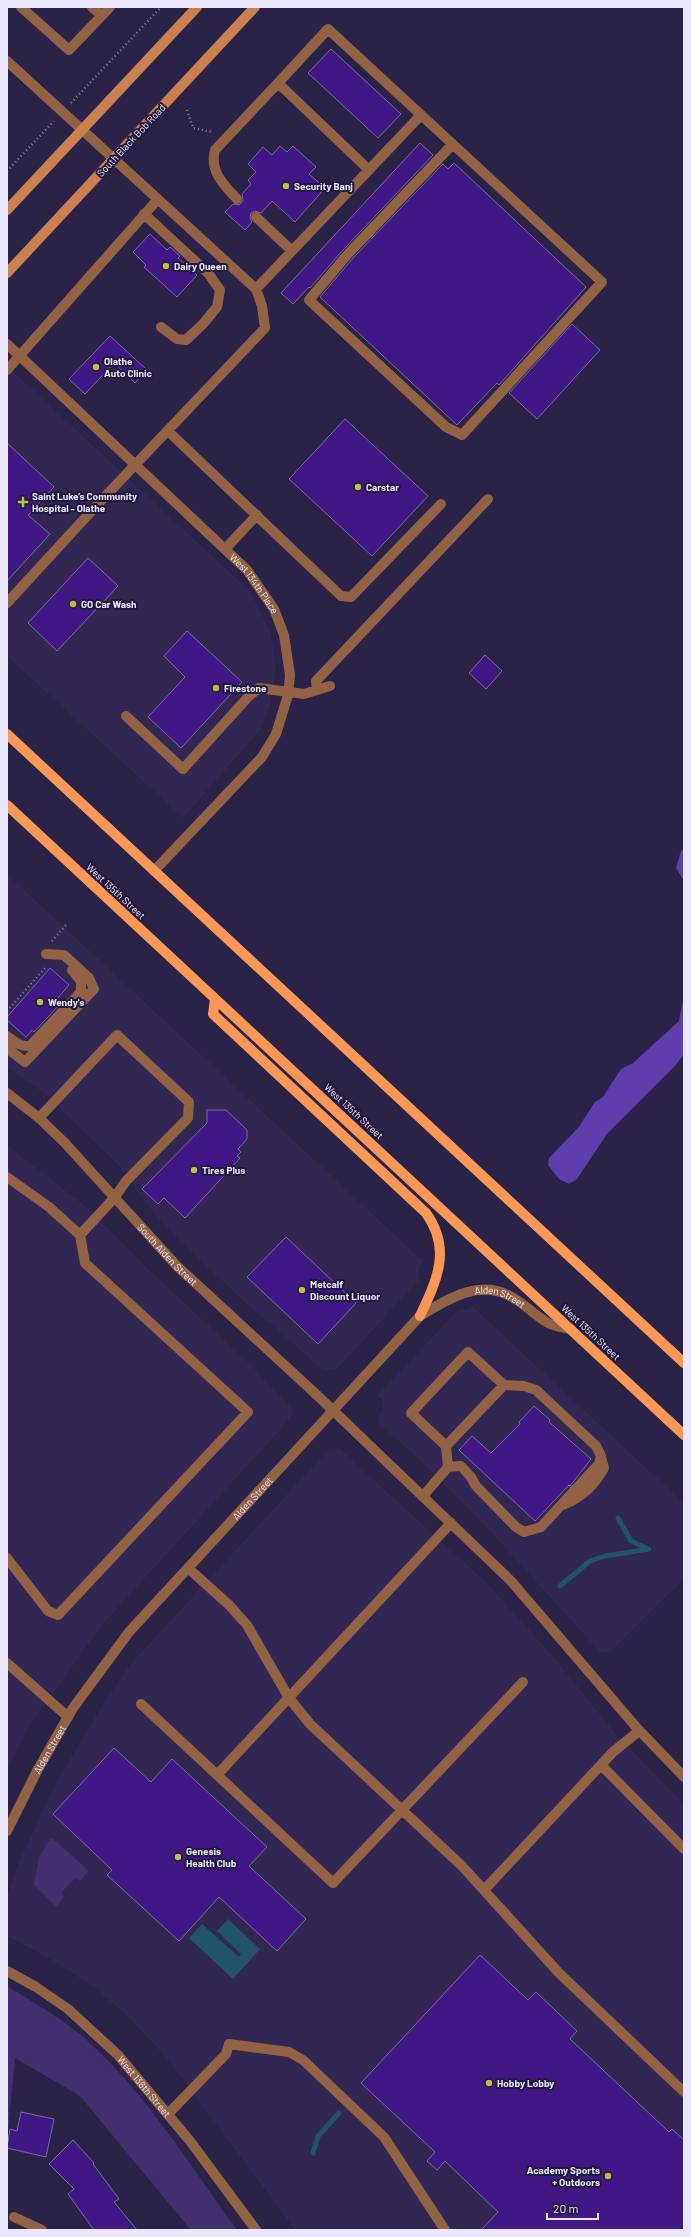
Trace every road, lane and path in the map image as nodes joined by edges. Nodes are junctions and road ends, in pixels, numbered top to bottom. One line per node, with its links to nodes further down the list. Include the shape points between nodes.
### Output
1 (21, 7): 7 (street, via 69,50)
2 (92, 7): 7 (street)
3 (110, 7): 7 (street)
4 (161, 7): 10 (path)
5 (197, 7): 14 (main road)
6 (255, 7): 17 (main road, South Black Bob Road)
7 (101, 16)
8 (7, 61): 14 (street)
9 (278, 83): 12 (street, via 328,30); 18 (street); 21 (street, via 215,150 214,169)
10 (76, 97)
11 (187, 110): 15 (path, via 193,128)
12 (420, 116): 16 (street); 18 (street)
13 (47, 128): 19 (path)
14 (82, 130): 17 (street); 22 (main road)
15 (212, 132)
16 (452, 145): 16 (street, via 602,282 462,435 446,427 309,300 348,254)
17 (114, 159): 20 (street); 26 (main road, South Black Bob Road)
18 (369, 170): 25 (street)
19 (7, 171)
20 (158, 199): 23 (street); 27 (street)
21 (237, 199)
22 (7, 210)
23 (144, 214): 28 (street, via 208,273 220,290 217,307 186,340 177,339); 30 (street)
24 (256, 217): 25 (street)
25 (292, 251): 27 (street)
26 (7, 273)
27 (256, 289): 32 (street, via 262,306 265,328)
28 (161, 327)
29 (7, 344): 30 (street, West 134th Place)
30 (20, 356): 31 (street); 33 (street, West 134th Place)
31 (7, 370)
32 (168, 431): 33 (street); 36 (street)
33 (135, 464): 37 (street, West 134th Place); 38 (street)
34 (488, 499): 40 (street, via 316,681)
35 (441, 504): 36 (street, via 351,597 341,596)
36 (257, 515): 37 (street)
37 (225, 549): 41 (street, West 134th Place, via 247,570 274,609 284,635 290,675)
38 (7, 603)
39 (330, 686): 40 (street)
40 (317, 690): 41 (street, via 304,694)
41 (288, 692): 42 (street, via 259,688 183,769); 45 (street, West 134th Place, via 276,734 262,756)
42 (126, 716)
43 (7, 734): 45 (main road)
44 (7, 805): 49 (main road, West 135th Street)
45 (154, 871): 60 (main road)
46 (66, 925): 47 (path)
47 (46, 951): 51 (street, via 79,976 83,987 81,992 30,1046 23,1047); 52 (street, via 64,955 90,978 94,989 25,1062)
48 (47, 966): 50 (path)
49 (215, 999): 58 (main road, via 213,1014 426,1213 434,1224 441,1247 440,1260 432,1290); 59 (main road, West 135th Street)
50 (7, 1011)
51 (7, 1036)
52 (7, 1048)
53 (7, 1093): 54 (street, South Alden Street)
54 (39, 1118): 56 (street, South Alden Street); 56 (street, via 117,1035 189,1102 188,1118 126,1180)
55 (7, 1177): 57 (street, via 49,1207)
56 (115, 1197): 57 (street); 62 (street, South Alden Street, via 177,1266)
57 (80, 1235): 68 (street, via 85,1263 248,1412 58,1615 48,1611)
58 (420, 1316): 59 (street, Alden Street, via 444,1301 470,1290 490,1289 514,1298 550,1324); 62 (street, Alden Street)
59 (571, 1329): 63 (main road, West 135th Street)
60 (684, 1363)
61 (504, 1385): 64 (street); 64 (street, via 468,1352 411,1413); 65 (street, via 524,1386 536,1390 596,1446 601,1456 599,1464 541,1527 531,1532 524,1532 516,1527 476,1486 461,1466)
62 (332, 1410): 66 (street, South Alden Street); 69 (street, Alden Street)
63 (684, 1435)
64 (446, 1446): 65 (street)
65 (448, 1467): 66 (street)
66 (423, 1496): 67 (street, South Alden Street)
67 (451, 1523): 72 (street); 75 (street, South Alden Street, via 511,1581)
68 (7, 1558)
69 (188, 1568): 72 (street, via 247,1624); 74 (street, Alden Street, via 129,1632)
70 (7, 1663): 74 (street)
71 (523, 1682): 79 (street)
72 (288, 1698): 77 (street); 79 (street, via 310,1724)
73 (140, 1704): 77 (street)
74 (68, 1717): 80 (street, Alden Street)
75 (639, 1731): 76 (street); 78 (street, South Alden Street)
76 (601, 1765): 81 (street); 82 (street)
77 (217, 1775): 79 (street, via 333,1883)
78 (684, 1777)
79 (401, 1809): 82 (street)
80 (7, 1831)
81 (684, 1849)
82 (485, 1889): 84 (street, via 559,1973)
83 (7, 1971): 85 (street, West 138th Street, via 68,2008 98,2034)
84 (684, 2092)
85 (168, 2114): 88 (street, West 138th Street); 89 (street, via 226,2054 229,2044 289,2052 303,2060 384,2137)
86 (14, 2217): 87 (street)
87 (42, 2230)
88 (256, 2230)
89 (445, 2230)

